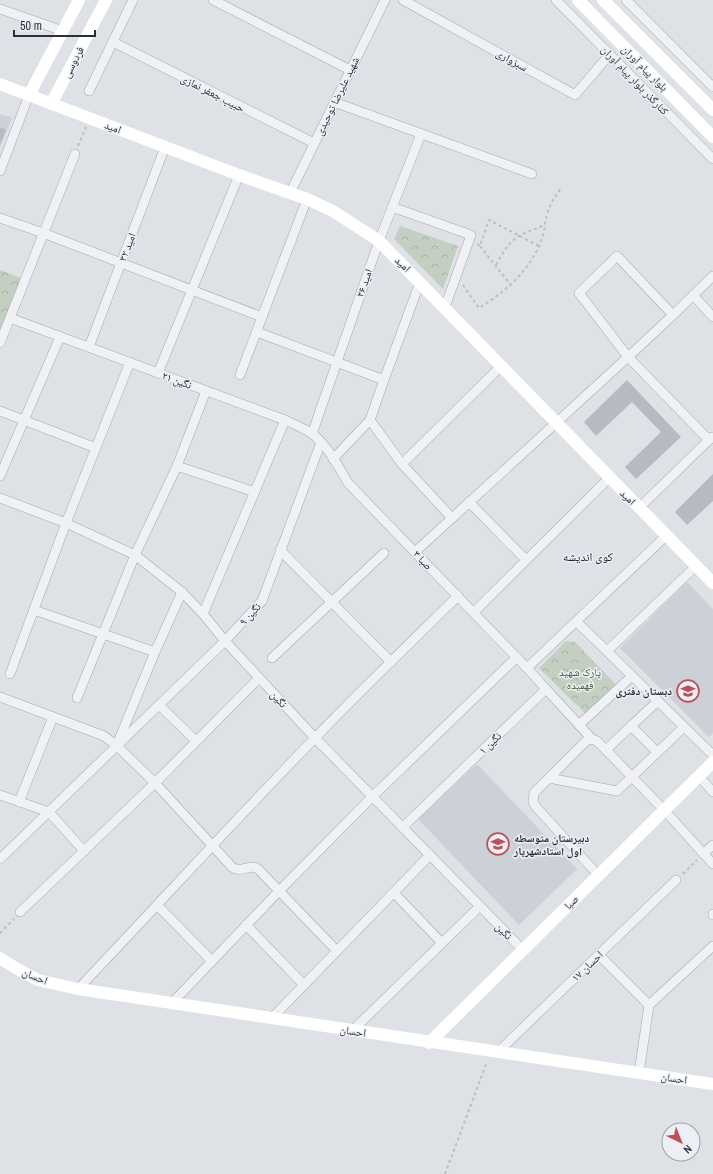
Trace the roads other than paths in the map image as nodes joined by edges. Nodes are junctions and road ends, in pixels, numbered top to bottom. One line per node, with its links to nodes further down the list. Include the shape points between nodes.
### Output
1 (79, 0): 12 (main road, فردوسی)
2 (106, 0): 21 (main road, فردوسی)
3 (133, 0): 13 (street)
4 (212, 0): 15 (street)
5 (385, 0): 15 (street, شهید علیرضا توحیدی)
6 (403, 0): 14 (street, سبزواری, via 575,95)
7 (556, 0): 14 (street, کنارگذر بلوار پیام آوران)
8 (578, 0): 24 (main road, بلوار پیام آوران)
9 (603, 0): 22 (main road, بلوار پیام آوران)
10 (626, 0): 17 (street)
11 (0, 9): 12 (street)
12 (63, 31): 19 (main road, فردوسی)
13 (112, 42): 18 (street); 25 (street, حبیب جعفر نمازی)
14 (610, 54): 28 (street, کنارگذر بلوار پیام آوران)
15 (350, 70): 20 (street, شهید علیرضا توحیدی)
16 (0, 84): 19 (main road, امید)
17 (713, 87)
18 (89, 91)
19 (29, 95): 21 (main road, امید); 29 (street)
20 (334, 102): 23 (street); 25 (street, شهید علیرضا توحیدی)
21 (51, 104): 26 (main road, امید)
22 (713, 110)
23 (421, 134): 30 (street); 34 (street, امید ۲۶)
24 (713, 137)
25 (314, 143): 32 (street, شهید علیرضا توحیدی)
26 (165, 147): 31 (main road, امید); 38 (street, امید ۳۲)
27 (75, 154): 36 (street)
28 (713, 159)
29 (0, 171)
30 (532, 174)
31 (239, 175): 32 (main road, امید); 41 (street)
32 (290, 193): 33 (main road, امید)
33 (307, 199): 37 (main road, امید, via 333,211); 45 (street)
34 (392, 206): 37 (street, امید ۲۶); 43 (street, via 471,235)
35 (0, 218): 36 (street)
36 (43, 233): 38 (street); 47 (street)
37 (379, 241): 40 (main road, امید); 54 (street, امید ۲۶)
38 (121, 263): 41 (street); 51 (street, امید ۳۲)
39 (713, 276): 42 (street)
40 (420, 282): 43 (main road, امید); 58 (street)
41 (192, 291): 45 (street); 56 (street)
42 (693, 295): 44 (street); 46 (street)
43 (445, 307): 55 (main road, امید)
44 (673, 314): 52 (street); 52 (street, via 617,256 579,293)
45 (262, 317): 48 (street)
46 (713, 317)
47 (10, 318): 49 (street, نگین ۲۱); 50 (street)
48 (257, 332): 54 (street); 57 (street)
49 (60, 336): 51 (street, نگین ۲۱); 61 (street)
50 (0, 343)
51 (89, 347): 53 (street, نگین ۲۱)
52 (628, 357): 64 (street); 66 (street)
53 (130, 362): 56 (street, نگین ۲۱); 68 (street)
54 (336, 362): 58 (street); 65 (street, امید ۲۶)
55 (501, 366): 64 (main road, امید); 70 (street)
56 (158, 373): 59 (street, نگین ۲۱)
57 (240, 375)
58 (384, 380): 63 (street)
59 (206, 390): 62 (street, نگین ۲۱); 71 (street)
60 (0, 411): 61 (street)
61 (24, 420): 68 (street); 72 (street)
62 (285, 420): 65 (street, نگین ۲۱); 74 (street)
63 (370, 420): 69 (street); 70 (street)
64 (556, 422): 73 (main road, امید); 76 (street)
65 (312, 434): 67 (street, نگین ۲۱)
66 (711, 438): 77 (street)
67 (320, 442): 69 (street, نگین ۲۱); 81 (street, نگین ۹)
68 (96, 448): 79 (street)
69 (333, 459): 82 (street, صبا ۳, via 348,483)
70 (402, 464): 78 (street)
71 (177, 466): 74 (street); 84 (street)
72 (0, 476)
73 (609, 478): 77 (main road, امید); 85 (street)
74 (255, 492): 93 (street)
75 (0, 498): 79 (street, نگین)
76 (469, 502): 78 (street); 85 (street)
77 (640, 508): 80 (main road, امید)
78 (452, 518): 82 (street)
79 (66, 523): 84 (street, نگین); 91 (street)
80 (667, 535): 86 (main road, امید); 94 (street)
81 (280, 550): 90 (street); 96 (street, نگین ۹, via 262,602)
82 (415, 552): 89 (street, صبا ۳)
83 (384, 553): 90 (street)
84 (135, 555): 88 (street, نگین); 95 (street)
85 (526, 560): 92 (street)
86 (696, 566): 87 (main road, امید); 97 (street)
87 (713, 583)
88 (182, 592): 93 (street, نگین); 98 (street)
89 (458, 596): 92 (street, صبا ۳); 101 (street)
90 (331, 602): 100 (street); 101 (street)
91 (34, 610): 95 (street); 103 (street)
92 (474, 612): 99 (street, صبا ۳)
93 (203, 614): 96 (street, نگین)
94 (577, 622): 97 (street); 102 (street)
95 (103, 634): 98 (street); 108 (street)
96 (225, 641): 105 (street, نگین); 110 (street, نگین ۹)
97 (607, 651): 104 (street)
98 (155, 652): 118 (street)
99 (517, 657): 102 (street); 129 (street)
100 (272, 658)
101 (391, 662): 115 (street)
102 (528, 668): 106 (street)
103 (10, 674)
104 (632, 676): 109 (street); 112 (street)
105 (259, 678): 115 (street, نگین); 117 (street)
106 (546, 689): 112 (street); 133 (street, نگین ۱)
107 (0, 698): 111 (street)
108 (77, 698)
109 (658, 701): 113 (street); 114 (street)
110 (159, 705): 117 (street); 118 (street, نگین ۹)
111 (53, 717): 118 (street, via 104,736); 130 (street)
112 (579, 725): 116 (street)
113 (631, 726): 119 (street); 120 (street)
114 (684, 727): 120 (street); 121 (street)
115 (315, 738): 129 (street, نگین); 134 (street)
116 (592, 739): 119 (street); 125 (street)
117 (196, 741): 126 (street)
118 (117, 746): 126 (street); 132 (street, نگین ۹)
119 (606, 750): 123 (street)
120 (657, 752): 123 (street)
121 (713, 755)
122 (713, 762): 124 (main road, صبا)
123 (632, 776): 125 (street, via 617,791); 131 (street)
124 (699, 776): 127 (street); 131 (main road, صبا)
125 (549, 778): 141 (street, via 534,793 533,802 536,808)
126 (155, 782): 134 (street); 136 (street)
127 (713, 792)
128 (0, 795): 130 (street)
129 (372, 797): 133 (street, نگین); 143 (street)
130 (19, 802): 132 (street)
131 (664, 810): 137 (street); 141 (main road, صبا)
132 (49, 812): 136 (street); 139 (street, نگین ۹)
133 (403, 827): 138 (street, نگین)
134 (212, 845): 143 (street, via 236,870 254,867); 145 (street)
135 (713, 845): 137 (street)
136 (84, 851): 147 (street)
137 (703, 854): 140 (street)
138 (430, 855): 144 (street); 146 (street, نگین)
139 (0, 859)
140 (713, 864)
141 (598, 875): 151 (main road, صبا)
142 (676, 880): 153 (street, احسان ۱۷)
143 (279, 891): 148 (street); 152 (street)
144 (394, 893): 149 (street); 152 (street)
145 (158, 906): 155 (street); 157 (street)
146 (480, 906): 149 (street); 151 (street, نگین)
147 (20, 912)
148 (246, 926): 155 (street); 156 (street)
149 (442, 943): 161 (street)
150 (713, 946): 159 (street)
151 (523, 950): 162 (main road, صبا)
152 (337, 951): 156 (street)
153 (599, 955): 159 (street); 163 (street, احسان ۱۷)
154 (0, 958): 157 (main road, احسان, via 38,980)
155 (212, 961): 158 (street)
156 (304, 985): 160 (street)
157 (78, 990): 158 (main road, احسان)
158 (172, 1004): 160 (main road, احسان)
159 (649, 1005): 164 (street)
160 (271, 1019): 161 (main road, احسان)
161 (352, 1031): 162 (main road, احسان)
162 (429, 1043): 163 (main road, احسان)
163 (494, 1052): 164 (main road, احسان)
164 (639, 1073): 165 (main road, احسان)
165 (713, 1083)

